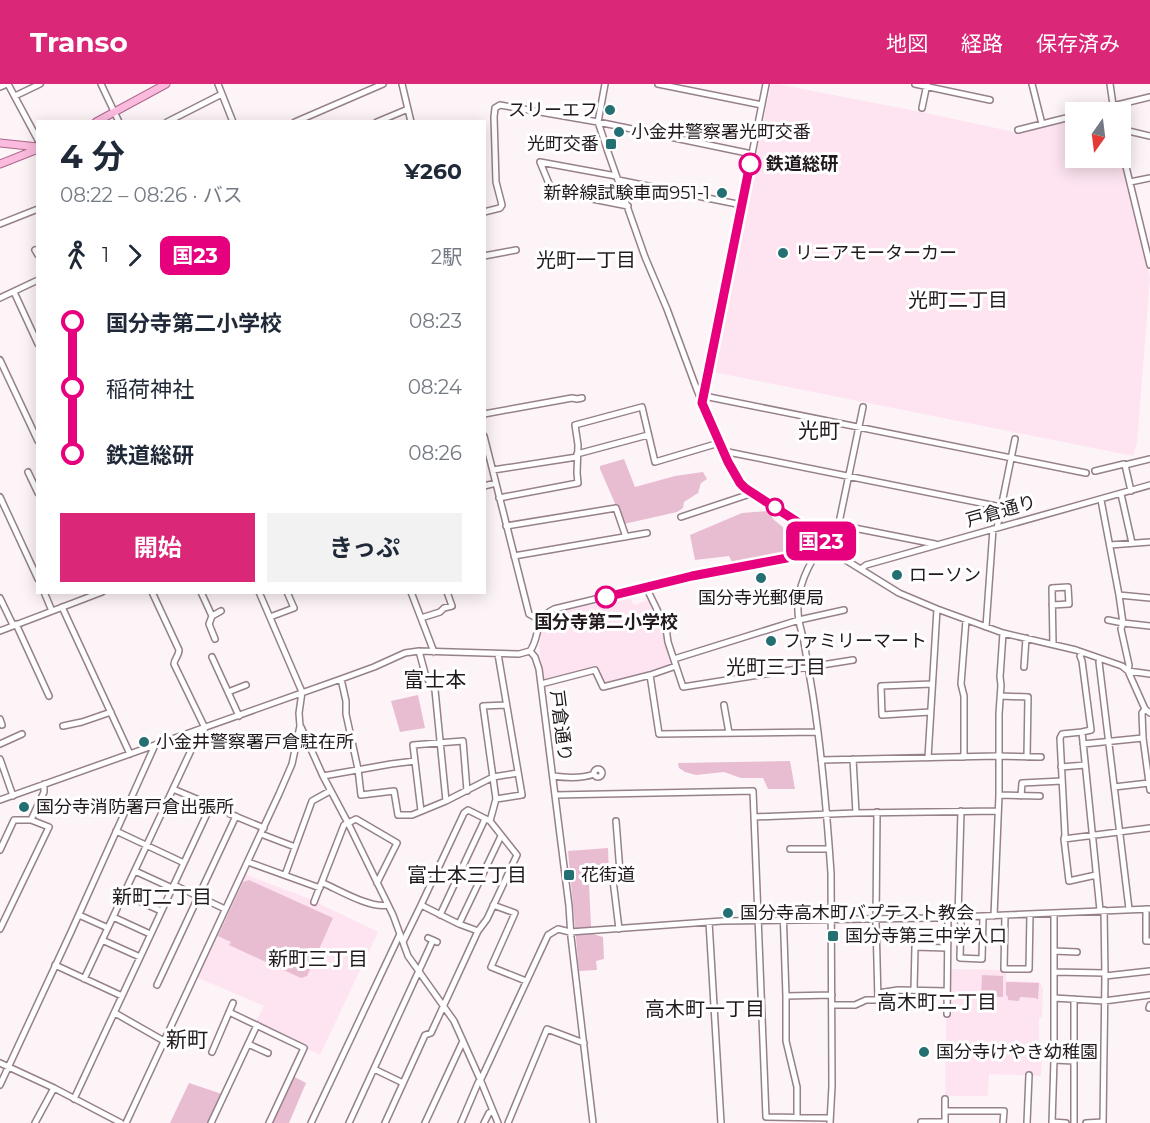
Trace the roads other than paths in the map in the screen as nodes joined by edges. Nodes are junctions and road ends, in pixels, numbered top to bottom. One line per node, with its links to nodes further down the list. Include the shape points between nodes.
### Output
1 (7, 84): 15 (street); 17 (street)
2 (40, 84): 17 (street)
3 (101, 84): 25 (street)
4 (166, 84): 25 (main road)
5 (219, 84): 16 (street)
6 (383, 84): 31 (street)
7 (402, 84): 24 (street)
8 (605, 84): 34 (street)
9 (658, 84): 22 (street)
10 (766, 84): 22 (street)
11 (915, 84): 14 (street)
12 (1032, 84): 35 (street)
13 (1110, 84): 20 (street)
14 (927, 85): 19 (street); 23 (street)
15 (0, 87)
16 (222, 94): 29 (street); 30 (street)
17 (15, 96): 38 (street)
18 (1150, 98): 21 (street)
19 (990, 100)
20 (1112, 102)
21 (1131, 104)
22 (762, 105): 43 (street)
23 (922, 108)
24 (408, 109): 32 (street); 33 (street)
25 (114, 112): 27 (main road); 28 (street)
26 (1065, 118): 35 (street)
27 (100, 120)
28 (117, 120)
29 (170, 120)
30 (231, 120)
31 (300, 120)
32 (382, 120)
33 (411, 120)
34 (598, 122): 43 (street); 46 (street); 52 (street, via 504,105 495,108 496,182 502,205)
35 (1042, 124): 36 (street)
36 (1018, 130)
37 (1131, 132): 39 (street)
38 (36, 136)
39 (1150, 136)
40 (3, 143): 41 (main road); 44 (main road, via 11,152)
41 (36, 148)
42 (36, 149): 44 (main road)
43 (752, 154): 49 (street)
44 (4, 163)
45 (1126, 168): 48 (street)
46 (617, 178): 49 (street); 50 (street); 50 (street, via 540,162 552,191)
47 (1150, 178): 48 (street)
48 (1130, 182): 56 (street)
49 (742, 205): 63 (street)
50 (628, 206): 63 (street)
51 (36, 210): 53 (street)
52 (486, 211)
53 (0, 224)
54 (516, 250): 55 (street)
55 (486, 256)
56 (1150, 265)
57 (36, 281): 58 (street)
58 (14, 292): 59 (street); 60 (street)
59 (0, 297)
60 (36, 340)
61 (0, 360): 68 (street)
62 (582, 398): 65 (street)
63 (703, 400): 66 (street); 70 (street)
64 (863, 407): 66 (street)
65 (486, 414)
66 (858, 427): 74 (street); 81 (street)
67 (648, 435): 70 (street, via 655,462); 73 (street); 73 (street, via 642,407 575,425)
68 (36, 437)
69 (1015, 439): 74 (street)
70 (719, 443): 72 (street)
71 (486, 444): 77 (street)
72 (723, 451): 81 (street); 87 (street, via 740,483)
73 (577, 455): 77 (street); 90 (street, via 578,483)
74 (1011, 458): 80 (street); 92 (street)
75 (1150, 459): 76 (street)
76 (1125, 465): 78 (street); 86 (street)
77 (493, 470): 82 (street)
78 (1095, 471)
79 (28, 472): 85 (street)
80 (1086, 473)
81 (849, 477): 92 (street); 94 (street)
82 (496, 483): 84 (street); 90 (street)
83 (1150, 485): 86 (street, 戸倉通り)
84 (486, 486)
85 (36, 489)
86 (1131, 491): 88 (street, 戸倉通り)
87 (753, 493): 93 (street); 101 (street, via 816,534)
88 (1121, 494): 91 (street, 戸倉通り); 100 (street)
89 (0, 497): 108 (street)
90 (499, 498): 95 (street)
91 (1101, 500): 96 (street, 戸倉通り); 103 (street)
92 (1001, 507): 96 (street)
93 (681, 517)
94 (839, 525): 102 (street); 104 (street)
95 (506, 526): 98 (street, via 616,508); 105 (street)
96 (995, 528): 102 (street, 戸倉通り); 137 (street)
97 (647, 533): 98 (street)
98 (626, 537): 105 (street)
99 (1150, 542): 100 (street)
100 (1132, 543): 103 (street)
101 (823, 544): 104 (street); 106 (street)
102 (936, 545): 107 (street, 戸倉通り)
103 (1110, 545): 117 (street)
104 (832, 550): 107 (street)
105 (514, 556): 130 (street, via 529,614)
106 (814, 556): 109 (street, via 732,568); 131 (street, via 801,586)
107 (861, 569): 123 (street, via 899,594)
108 (36, 575)
109 (646, 587): 130 (street, via 554,609); 149 (street, via 666,628)
110 (45, 594): 125 (street)
111 (153, 594): 174 (street, via 179,651 174,664)
112 (202, 594): 127 (street)
113 (260, 594): 128 (street)
114 (288, 594): 128 (street, via 294,608)
115 (412, 594): 129 (street)
116 (448, 594): 129 (street, via 452,606)
117 (1119, 595): 120 (street); 134 (street)
118 (85, 596): 122 (street)
119 (0, 598): 135 (street)
120 (1150, 598)
121 (1052, 605): 121 (street, via 1052,588 1068,587 1069,604); 142 (street)
122 (62, 607): 125 (street); 169 (street)
123 (937, 609): 132 (street); 160 (street)
124 (844, 610): 131 (street)
125 (52, 611): 135 (street)
126 (221, 611): 127 (street)
127 (212, 616): 141 (street, via 209,624)
128 (270, 617): 163 (street)
129 (421, 618): 145 (street)
130 (540, 620): 144 (street)
131 (799, 620): 149 (street); 153 (street)
132 (966, 620): 137 (street); 187 (street, via 962,684)
133 (1108, 620): 134 (street)
134 (1123, 623): 136 (street); 155 (street)
135 (15, 625): 138 (street); 164 (street)
136 (1150, 626)
137 (986, 627): 139 (street)
138 (0, 631)
139 (1003, 633): 140 (street); 165 (street)
140 (1026, 638): 142 (street); 154 (street)
141 (215, 639)
142 (1053, 644): 146 (street)
143 (419, 651): 145 (street); 158 (street); 181 (street, via 426,677 435,690)
144 (530, 651): 147 (street); 159 (street, 戸倉通り, via 538,663)
145 (434, 652): 147 (street)
146 (1082, 652): 150 (street); 176 (street, via 1092,730)
147 (498, 654): 166 (street)
148 (212, 657): 162 (street)
149 (674, 659): 152 (street)
150 (1100, 659): 155 (street); 180 (street)
151 (853, 660): 153 (street)
152 (676, 666): 153 (street, via 683,687); 157 (street)
153 (808, 667): 175 (street)
154 (1024, 667)
155 (1128, 671): 156 (street); 168 (street)
156 (1150, 674)
157 (650, 675): 159 (street, via 603,687 595,670); 177 (street, via 659,734)
158 (341, 679): 163 (street); 197 (street)
159 (541, 684): 201 (street, 戸倉通り)
160 (932, 684): 170 (street); 170 (street, via 881,686 882,715)
161 (246, 685): 162 (street)
162 (228, 692): 171 (street)
163 (302, 692): 171 (street); 173 (street)
164 (49, 696)
165 (1001, 696): 186 (street); 188 (street, via 1028,697)
166 (506, 705): 198 (street); 202 (street, via 483,706)
167 (724, 705): 177 (street)
168 (1147, 711): 179 (street, via 1142,713)
169 (111, 712): 172 (street); 185 (street)
170 (930, 712): 190 (street)
171 (239, 716): 174 (street)
172 (63, 726)
173 (300, 726): 200 (street); 230 (street, via 290,771)
174 (203, 728): 184 (street); 207 (street)
175 (818, 732): 177 (street); 192 (street)
176 (1082, 732): 183 (street); 196 (street, via 1062,734)
177 (729, 733)
178 (22, 734): 182 (street)
179 (1143, 738): 180 (street); 204 (street)
180 (1109, 742): 183 (street); 206 (street)
181 (440, 743): 194 (street, via 413,746); 210 (street, via 463,741); 218 (street)
182 (0, 744)
183 (1083, 744): 195 (street)
184 (155, 745): 185 (street); 232 (street)
185 (130, 754): 205 (street)
186 (999, 756): 187 (street); 188 (street); 212 (street)
187 (964, 757): 190 (street)
188 (1027, 757): 189 (street)
189 (1041, 757)
190 (928, 758): 193 (street)
191 (0, 759): 213 (street)
192 (821, 759): 193 (street); 223 (street)
193 (853, 759): 224 (street)
194 (415, 761): 197 (street); 219 (street)
195 (1085, 765): 196 (street); 235 (street)
196 (1061, 767): 203 (street)
197 (358, 769): 200 (street); 219 (street, via 361,795 394,791 398,815)
198 (518, 773): 202 (street); 216 (street, via 522,795)
199 (594, 774): 201 (street)
200 (323, 776): 209 (street)
201 (553, 776): 211 (street, 戸倉通り)
202 (493, 777): 210 (street); 216 (street)
203 (1062, 781): 214 (street, via 1022,783); 237 (street)
204 (1149, 783): 206 (street); 208 (street)
205 (44, 784): 213 (street); 226 (street)
206 (1114, 787): 233 (street)
207 (173, 789): 238 (street); 244 (street, via 212,805)
208 (1150, 790)
209 (330, 791): 229 (street); 239 (street, via 312,801)
210 (468, 791): 218 (street)
211 (555, 795): 225 (street, via 753,791); 285 (street, 戸倉通り)
212 (999, 795): 214 (street); 221 (street)
213 (13, 796): 217 (street)
214 (1021, 796): 215 (street)
215 (1040, 796)
216 (496, 799): 227 (street)
217 (0, 800)
218 (446, 801): 219 (street)
219 (421, 811)
220 (961, 811): 221 (street); 222 (street); 273 (street)
221 (998, 811): 271 (street)
222 (877, 812): 224 (street); 276 (street)
223 (827, 813): 224 (street); 225 (street); 241 (street)
224 (856, 813)
225 (754, 817): 277 (street)
226 (31, 820): 242 (street, via 14,820); 282 (street, via 48,827)
227 (488, 820): 236 (street); 257 (street, via 468,810 464,813); 268 (street)
228 (616, 821): 246 (street)
229 (348, 823): 250 (street); 250 (street, via 356,819 398,843); 251 (street)
230 (264, 828): 234 (street); 254 (street, via 233,815)
231 (1150, 828): 233 (street)
232 (116, 831): 238 (street); 267 (street)
233 (1120, 832): 235 (street); 261 (street)
234 (261, 834): 239 (street); 243 (street)
235 (1092, 835): 237 (street); 249 (street)
236 (501, 836): 258 (street, via 517,855); 280 (street)
237 (1064, 839): 249 (street, via 1069,881)
238 (147, 846): 244 (street); 245 (street)
239 (295, 848): 248 (street)
240 (790, 849): 241 (street)
241 (829, 849): 278 (street)
242 (0, 850)
243 (248, 862): 248 (street); 260 (street)
244 (184, 863): 252 (street)
245 (135, 871): 252 (street); 253 (street)
246 (620, 872): 247 (street); 283 (street, via 612,872)
247 (628, 872)
248 (285, 875): 251 (street)
249 (1096, 875): 263 (street)
250 (377, 883): 256 (street)
251 (321, 885): 255 (street); 256 (street, via 367,903)
252 (173, 886): 254 (street); 264 (street)
253 (124, 894): 264 (street); 272 (street)
254 (199, 897): 260 (street); 303 (street)
255 (314, 902)
256 (388, 905): 287 (street)
257 (421, 905): 268 (street); 291 (street)
258 (494, 905): 284 (street); 302 (street, via 515,913 491,968)
259 (783, 908): 275 (street)
260 (225, 909): 321 (street)
261 (1129, 909): 262 (street); 263 (street)
262 (1148, 909): 290 (street, via 1146,941)
263 (1102, 910): 265 (street); 300 (street)
264 (161, 911): 286 (street)
265 (1054, 913): 266 (street); 293 (street)
266 (1030, 914): 269 (street); 269 (street, via 1029,969 1005,969)
267 (79, 915): 281 (street); 296 (street)
268 (440, 915): 280 (street)
269 (1005, 915): 271 (street)
270 (983, 916): 271 (street); 273 (street); 273 (street, via 982,958 960,958)
271 (994, 916)
272 (113, 917): 281 (street); 286 (street)
273 (960, 917): 274 (street)
274 (948, 918): 276 (street); 292 (street)
275 (783, 919): 277 (street); 278 (street); 310 (street)
276 (877, 919): 278 (street); 306 (street)
277 (758, 920): 279 (street); 341 (street, via 766,1118)
278 (830, 920): 307 (street)
279 (709, 922): 283 (street); 359 (street)
280 (459, 924): 284 (street)
281 (108, 928): 288 (street)
282 (0, 929)
283 (619, 929): 285 (street)
284 (478, 931): 315 (street)
285 (570, 932): 302 (street, via 558,929 548,935); 323 (street, 戸倉通り)
286 (150, 934): 295 (street)
287 (400, 934): 291 (street); 350 (street)
288 (102, 940): 295 (street); 301 (street)
289 (433, 940): 298 (street)
290 (1150, 941)
291 (403, 942): 298 (street)
292 (947, 948): 304 (street, via 915,947); 305 (street)
293 (1054, 951): 294 (street); 299 (street)
294 (1077, 952)
295 (140, 957): 309 (street)
296 (55, 965): 301 (street); 330 (street)
297 (1150, 971): 300 (street)
298 (419, 972): 315 (street); 331 (street)
299 (1054, 972): 300 (street); 311 (street)
300 (1105, 975): 313 (street)
301 (84, 979): 309 (street)
302 (526, 981): 333 (street)
303 (157, 985)
304 (914, 990): 305 (street); 306 (street)
305 (947, 991): 319 (street)
306 (878, 993): 316 (street, via 878,1000)
307 (832, 994): 310 (street); 316 (street)
308 (1150, 995): 313 (street)
309 (122, 996): 318 (street)
310 (786, 996): 341 (street, via 786,1041 797,1087)
311 (1054, 998): 312 (street); 327 (street)
312 (1074, 999): 313 (street); 328 (street)
313 (1104, 1001): 366 (street)
314 (233, 1003): 317 (street)
315 (443, 1005): 322 (street); 334 (street)
316 (832, 1005): 342 (street)
317 (230, 1012): 320 (street); 325 (street)
318 (115, 1013): 321 (street); 337 (street)
319 (947, 1014)
320 (258, 1024): 324 (street); 349 (street, via 304,1048)
321 (164, 1041): 347 (street)
322 (463, 1041): 333 (street); 353 (street)
323 (584, 1043): 357 (street, via 547,1029); 358 (street, 戸倉通り)
324 (248, 1044): 326 (street); 348 (street)
325 (212, 1052)
326 (268, 1053)
327 (1054, 1060): 328 (street); 362 (street)
328 (1074, 1061): 364 (street)
329 (0, 1063): 330 (street)
330 (9, 1067): 335 (street); 336 (street)
331 (374, 1069): 334 (street); 351 (street)
332 (1029, 1075): 361 (street)
333 (480, 1078): 339 (street); 354 (street)
334 (404, 1083): 352 (street)
335 (0, 1085)
336 (54, 1088): 337 (street); 345 (street)
337 (74, 1099): 346 (street)
338 (945, 1099): 340 (street)
339 (493, 1111): 355 (street); 356 (street)
340 (945, 1111): 344 (street); 360 (street, via 1004,1111)
341 (797, 1118): 342 (street)
342 (830, 1121)
343 (921, 1122): 344 (street)
344 (945, 1122)
345 (36, 1123)
346 (121, 1123)
347 (126, 1123)
348 (211, 1123)
349 (268, 1123)
350 (311, 1123)
351 (349, 1123)
352 (385, 1123)
353 (425, 1123)
354 (461, 1123)
355 (484, 1123)
356 (498, 1123)
357 (508, 1123)
358 (593, 1123)
359 (721, 1123)
360 (1003, 1123)
361 (1027, 1123)
362 (1052, 1123): 363 (street)
363 (1066, 1123)
364 (1074, 1123)
365 (1086, 1123): 366 (street)
366 (1103, 1123)

